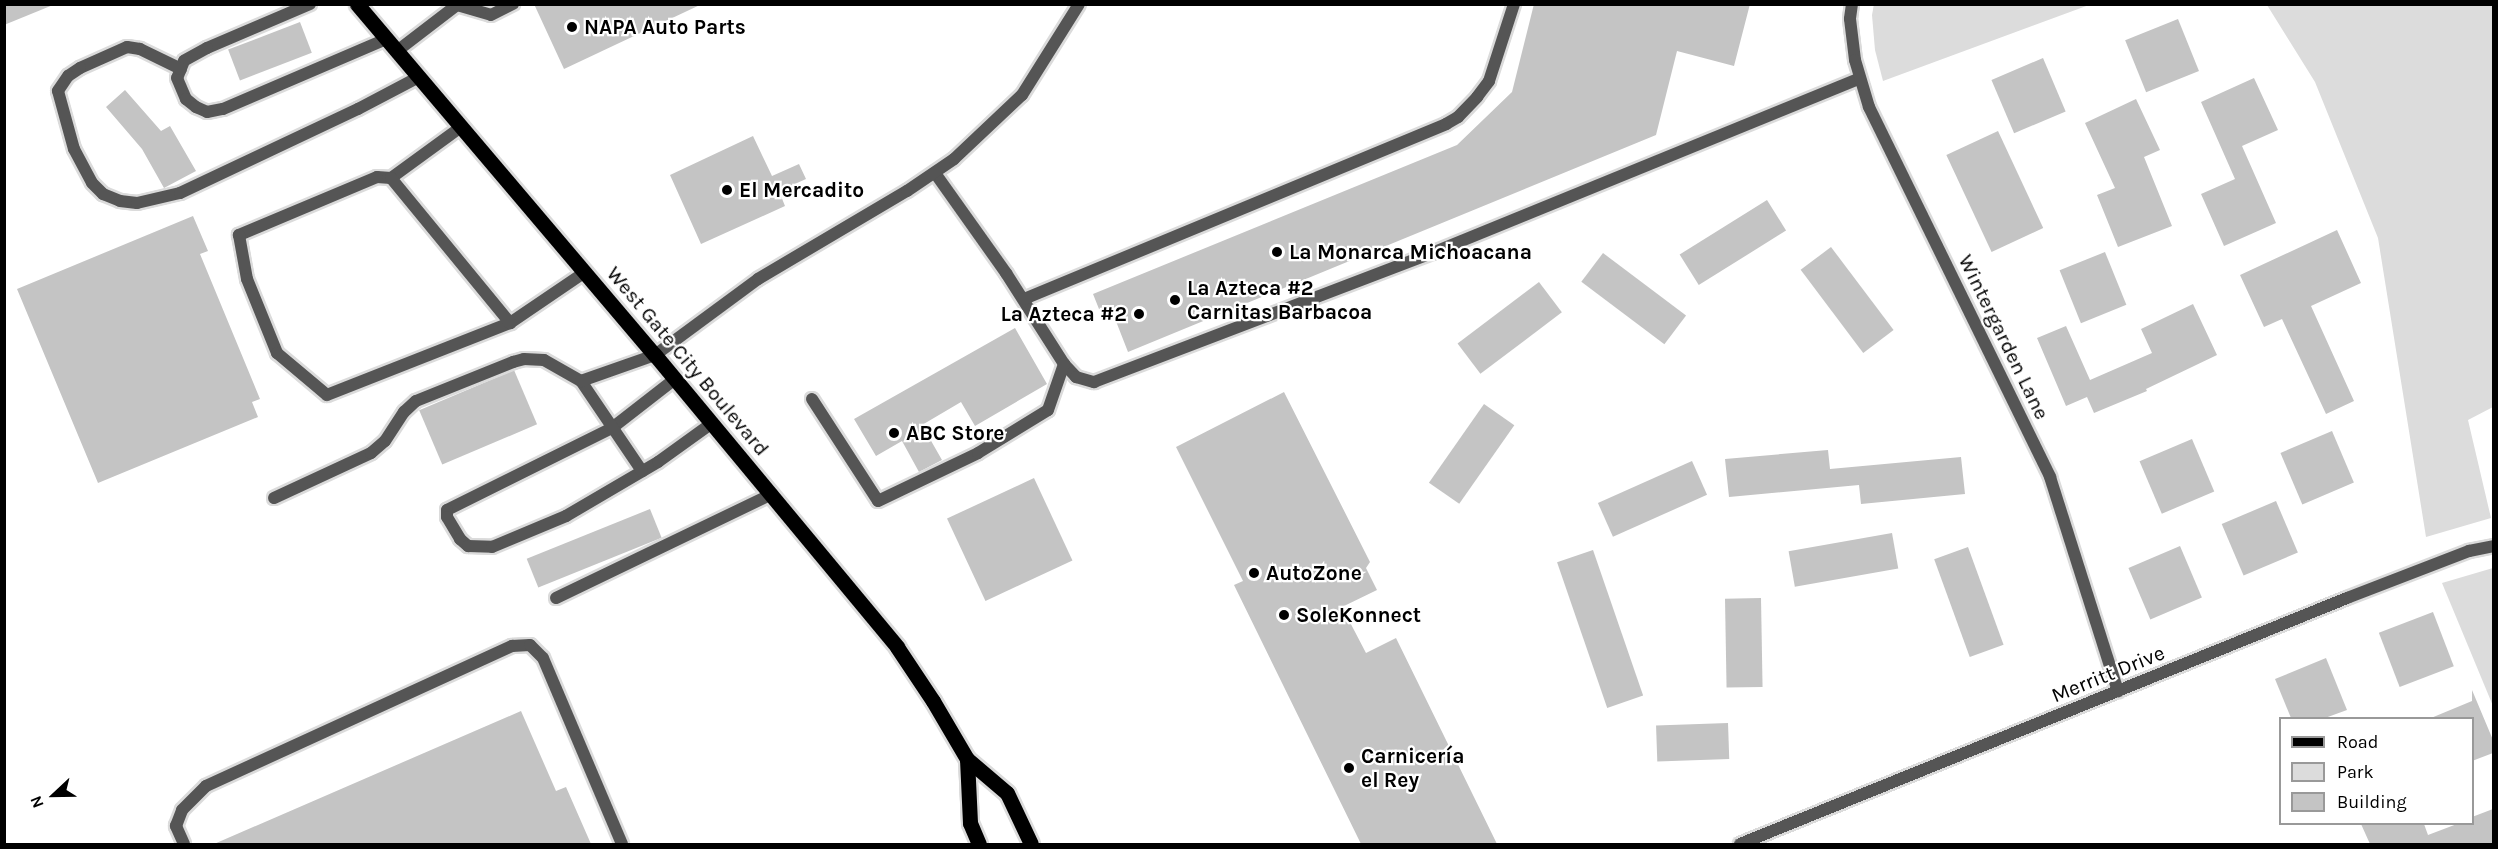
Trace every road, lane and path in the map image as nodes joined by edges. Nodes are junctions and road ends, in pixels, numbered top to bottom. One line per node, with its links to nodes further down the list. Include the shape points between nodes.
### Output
1 (310, 4): 10 (street, via 207,48 184,61)
2 (357, 4): 8 (main road, West Gate City Boulevard)
3 (513, 4): 7 (street, via 491,15)
4 (1079, 4): 14 (street, via 1022,95)
5 (1514, 4): 17 (street, via 1489,81 1458,117)
6 (1851, 4): 12 (street, Wintergarden Lane)
7 (457, 5): 9 (street)
8 (386, 39): 9 (main road, West Gate City Boulevard); 10 (street, via 223,109 207,112 186,99 177,78)
9 (397, 51): 11 (main road, West Gate City Boulevard)
10 (181, 69): 11 (street, via 140,49 127,47 80,68 68,76 58,91 74,149 92,183 103,194 137,203 180,193)
11 (419, 77): 13 (main road, West Gate City Boulevard)
12 (1860, 78): 20 (street, via 1432,253 1115,375 1094,382 1076,377); 31 (street, Wintergarden Lane, via 1869,107 2050,477)
13 (461, 127): 15 (street); 16 (main road, West Gate City Boulevard)
14 (935, 172): 17 (street); 19 (street, via 758,279)
15 (391, 178): 18 (street); 18 (street, via 377,177 238,236 247,279 277,353 327,395)
16 (585, 272): 18 (street); 19 (main road, West Gate City Boulevard)
17 (1024, 299): 20 (street)
18 (510, 323)
19 (655, 355): 21 (main road, West Gate City Boulevard); 22 (street)
20 (1064, 364): 23 (street, via 1048,410 978,453 878,501)
21 (675, 378): 24 (main road, West Gate City Boulevard); 25 (street)
22 (581, 381): 25 (street); 28 (street, via 544,360 513,362 416,401 371,453)
23 (812, 399)
24 (712, 423): 26 (street); 27 (main road, West Gate City Boulevard)
25 (612, 428): 26 (street); 26 (street, via 447,510 460,539 476,548 518,538 566,516)
26 (642, 471)
27 (772, 494): 30 (street); 32 (main road, West Gate City Boulevard, via 897,646)
28 (274, 498)
29 (2493, 546): 31 (street, Merritt Drive, via 2469,551 2347,597)
30 (556, 598)
31 (2118, 691): 37 (street, Merritt Drive)
32 (967, 759): 35 (main road, West Gate City Boulevard, via 970,823); 36 (main road, West Gate City Boulevard, via 1007,793)
33 (184, 844): 34 (street, via 176,826 182,810 206,786 512,646 530,645 543,658)
34 (622, 844)
35 (979, 844)
36 (1031, 844)
37 (1740, 844)

